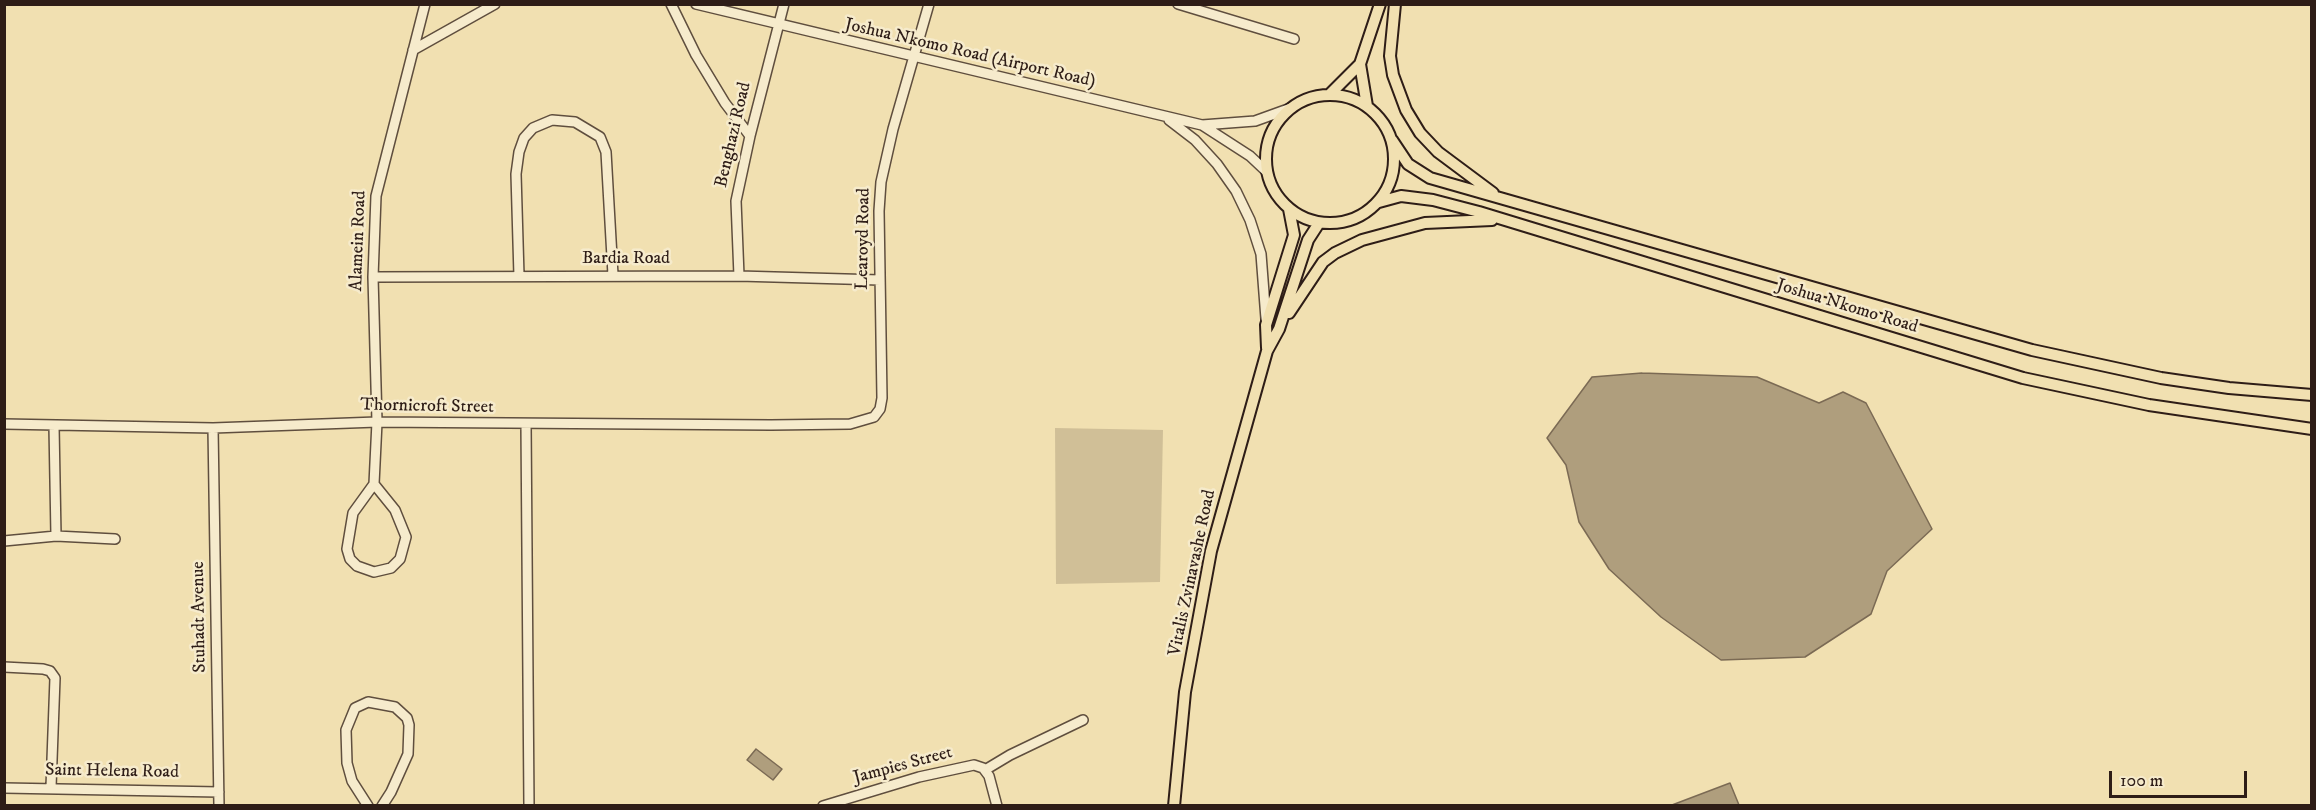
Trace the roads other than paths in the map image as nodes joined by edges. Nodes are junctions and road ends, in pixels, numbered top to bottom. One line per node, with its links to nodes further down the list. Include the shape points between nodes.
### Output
1 (425, 4): 12 (street, Alamein Road)
2 (495, 4): 12 (street)
3 (671, 4): 20 (street, via 696,55)
4 (696, 4): 10 (street, Joshua Nkomo Road (Airport Road))
5 (784, 4): 10 (street, Benghazi Road)
6 (929, 4): 13 (street, Learoyd Road)
7 (1178, 4): 11 (street)
8 (1380, 4): 14 (main road)
9 (1395, 4): 23 (main road, via 1390,56 1406,110 1438,152)
10 (778, 25): 13 (street, Joshua Nkomo Road (Airport Road)); 20 (street, Benghazi Road)
11 (1294, 39)
12 (413, 51): 31 (street, Alamein Road, via 378,181)
13 (914, 58): 18 (street, Joshua Nkomo Road (Airport Road)); 32 (street, Learoyd Road, via 881,182)
14 (1360, 64): 15 (main road); 16 (main road)
15 (1329, 95): 16 (main road); 17 (main road)
16 (1367, 106): 21 (main road)
17 (1292, 108): 19 (street, via 1255,121); 22 (main road, via 1270,137)
18 (1166, 118): 19 (street, Joshua Nkomo Road (Airport Road)); 33 (street, via 1196,140 1236,190 1261,254)
19 (1202, 126): 22 (street, via 1243,151)
20 (750, 136): 30 (street, Benghazi Road, via 736,201)
21 (1392, 140): 23 (main road, Joshua Nkomo Road, via 1416,171); 24 (main road, via 1393,173)
22 (1267, 172): 25 (main road, via 1275,192)
23 (1500, 198): 36 (main road, Joshua Nkomo Road, via 2032,350 2161,378)
24 (1378, 202): 26 (main road, Joshua Nkomo Road, via 1401,196 1433,200); 27 (main road, via 1352,220)
25 (1289, 209): 27 (main road); 33 (main road, Vitalis Zvinavashe Road, via 1294,235)
26 (1504, 220): 34 (main road, via 1425,223 1384,232 1344,248 1313,274); 43 (main road, Joshua Nkomo Road, via 2023,378 2149,405)
27 (1319, 223): 34 (main road, Vitalis Zvinavashe Road, via 1308,240)
28 (613, 275): 29 (street, Bardia Road); 29 (street, via 606,152 600,137 575,122 552,120 533,128 519,152); 30 (street, Bardia Road)
29 (519, 276): 31 (street, Bardia Road)
30 (739, 276): 32 (street, Bardia Road)
31 (373, 277): 37 (street, Alamein Road)
32 (880, 280): 40 (street, Learoyd Road, via 880,409 874,417)
33 (1266, 325): 35 (main road, Vitalis Zvinavashe Road)
34 (1279, 329): 35 (main road, Vitalis Zvinavashe Road)
35 (1267, 351): 60 (main road, Vitalis Zvinavashe Road, via 1211,551 1185,692)
36 (2312, 395)
37 (377, 422): 39 (street, Thornicroft Street); 42 (street, Thornicroft Street); 44 (street, Alamein Road)
38 (4, 424): 41 (street, Thornicroft Street)
39 (526, 424): 40 (street, Thornicroft Street); 57 (street)
40 (850, 424)
41 (54, 426): 42 (street, Thornicroft Street); 45 (street)
42 (213, 428): 53 (street, Stuhadt Avenue)
43 (2312, 429)
44 (374, 484): 44 (street, via 395,510 406,537 399,559 391,568 374,572 357,566 347,549 353,513)
45 (56, 536): 46 (street); 47 (street)
46 (115, 539)
47 (4, 541)
48 (4, 668): 51 (street, via 43,669 55,678)
49 (1083, 720): 50 (street, via 1010,755)
50 (987, 773): 58 (street, Jampies Street, via 974,765); 59 (street)
51 (51, 787): 52 (street, Saint Helena Road); 53 (street, Saint Helena Road)
52 (4, 788)
53 (219, 792): 54 (street, Stuhadt Avenue)
54 (219, 806)
55 (368, 806): 56 (street, via 352,781 346,730 355,708 368,702 395,707 410,725 408,754)
56 (382, 806)
57 (530, 806)
58 (822, 806)
59 (997, 806)
60 (1174, 806)

